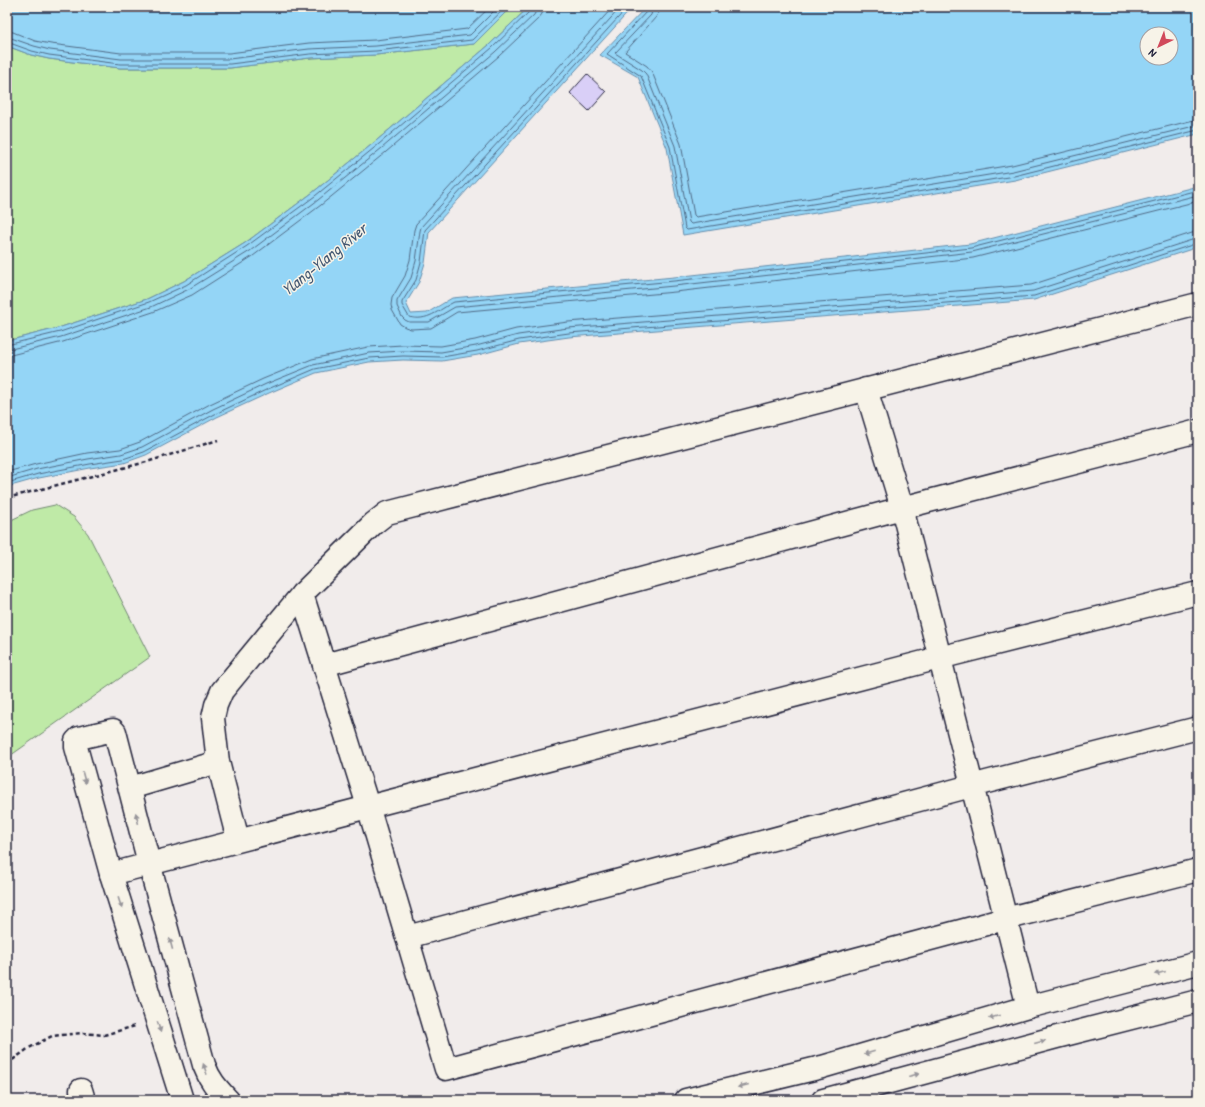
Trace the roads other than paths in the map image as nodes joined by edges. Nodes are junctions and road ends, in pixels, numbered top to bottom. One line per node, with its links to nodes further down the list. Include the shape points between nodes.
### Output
1 (1198, 304): 2 (street)
2 (866, 389): 4 (street); 6 (street, via 387,513)
3 (1198, 431): 4 (street)
4 (902, 508): 7 (street); 8 (street)
5 (1198, 593): 7 (street)
6 (302, 594): 8 (street); 10 (street, via 222,691 213,718)
7 (939, 658): 11 (street); 13 (street)
8 (324, 665): 13 (street)
9 (1198, 728): 11 (street)
10 (218, 762): 12 (street); 14 (street)
11 (971, 786): 18 (street); 19 (street)
12 (130, 788): 15 (street, one-way to 12); 17 (street, one-way to 17, via 113,730 78,738 76,747)
13 (368, 806): 14 (street); 19 (street)
14 (238, 840): 15 (street)
15 (149, 863): 17 (street); 26 (street, one-way to 15, via 214,1085 204,1065)
16 (1198, 870): 18 (street)
17 (111, 874): 25 (street, one-way to 25)
18 (1005, 919): 19 (street, via 446,1068); 22 (street)
19 (407, 937)
20 (1198, 963): 22 (street, one-way to 22)
21 (1198, 1001): 24 (street, one-way to 21)
22 (1028, 1007): 23 (street, one-way to 23)
23 (822, 1067): 24 (street); 27 (street, one-way to 27)
24 (827, 1099)
25 (182, 1100)
26 (228, 1100)
27 (686, 1100)

